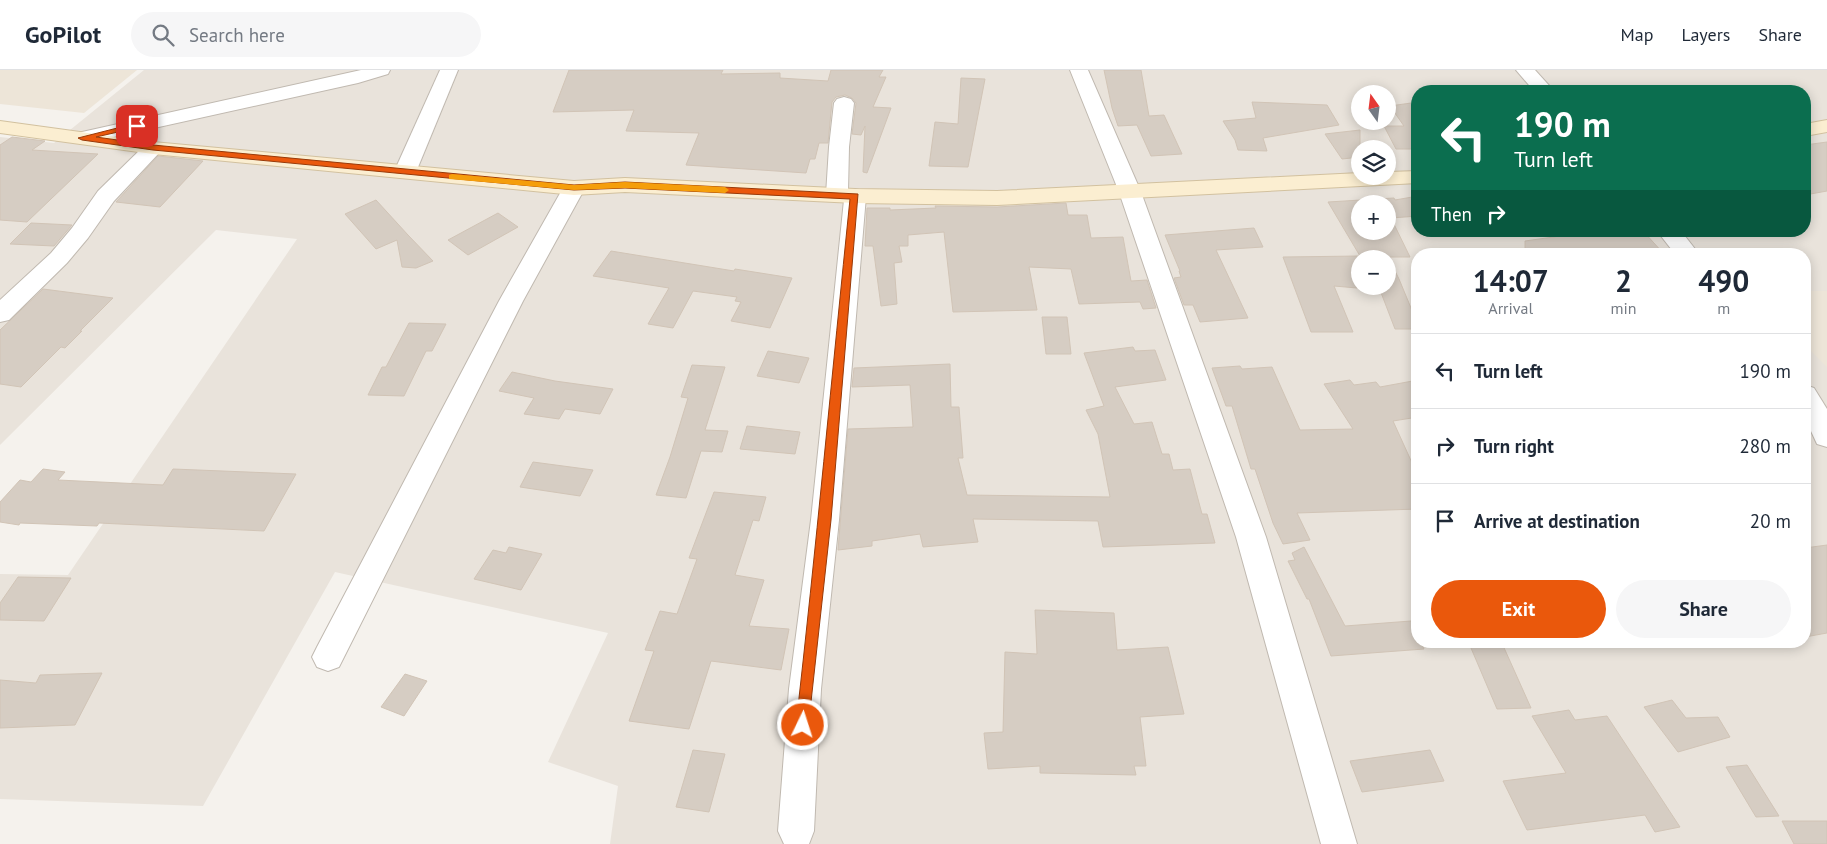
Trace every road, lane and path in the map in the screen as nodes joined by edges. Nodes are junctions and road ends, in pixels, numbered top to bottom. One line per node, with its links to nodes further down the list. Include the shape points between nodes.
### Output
1 (381, 70): 10 (street)
2 (450, 70): 12 (street)
3 (1079, 70): 15 (street)
4 (1525, 70): 5 (street)
5 (1539, 85)
6 (844, 103): 16 (street, via 839,147)
7 (1827, 126): 8 (street)
8 (1811, 129)
9 (3, 130): 10 (street)
10 (82, 138): 11 (street)
11 (153, 148): 12 (street); 19 (street, via 106,196 59,258)
12 (405, 172): 14 (street)
13 (1411, 177): 15 (street)
14 (574, 188): 16 (street, via 625,185); 22 (street, via 511,301)
15 (1130, 192): 16 (street, via 997,198); 24 (street, via 1252,537)
16 (846, 196): 23 (street, via 837,375 825,520 805,689)
17 (1673, 237): 18 (street)
18 (1683, 248)
19 (0, 314)
20 (1811, 405): 21 (street)
21 (1827, 437)
22 (328, 657)
23 (796, 831)
24 (1339, 844)

